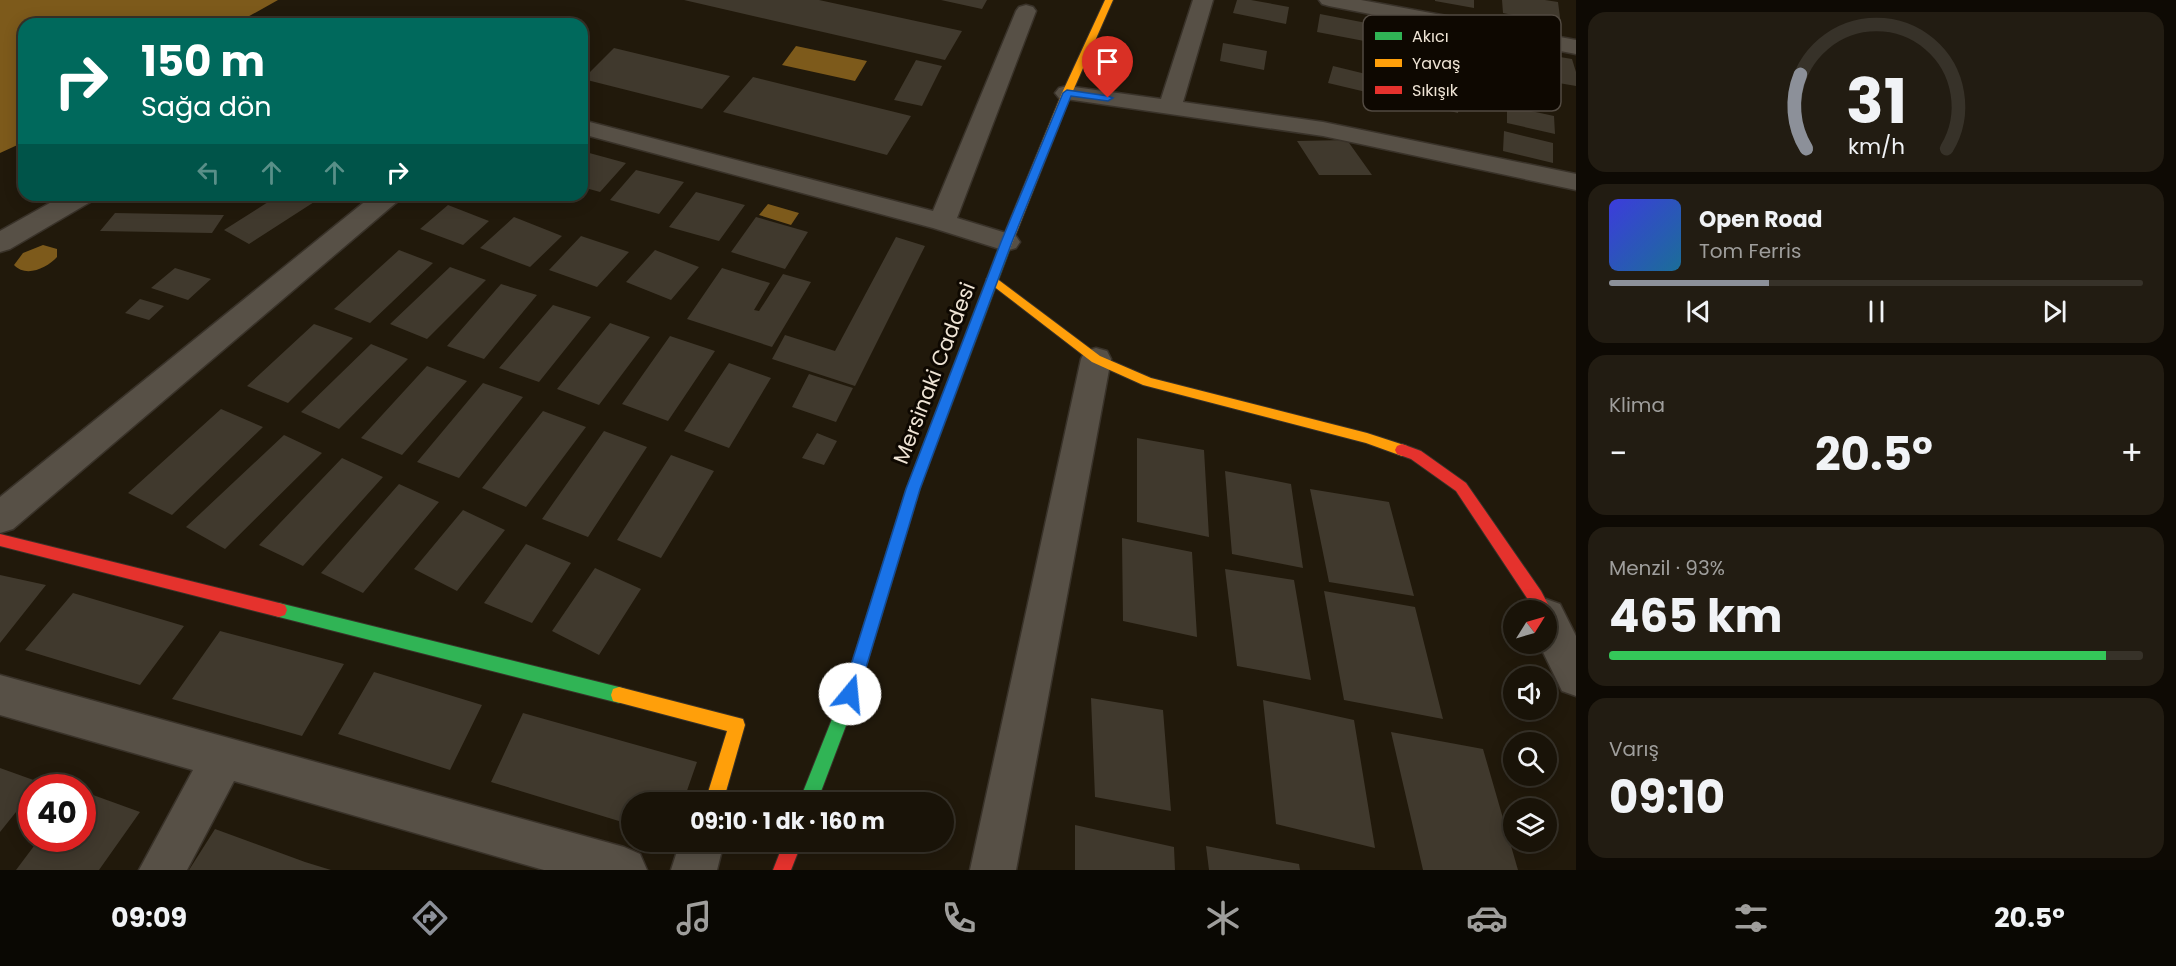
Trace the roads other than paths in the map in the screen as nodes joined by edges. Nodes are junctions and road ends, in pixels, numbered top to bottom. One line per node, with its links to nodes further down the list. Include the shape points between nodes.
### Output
1 (1109, 0): 8 (street, Mersinaki Caddesi)
2 (1203, 0): 9 (street)
3 (1329, 0): 5 (street)
4 (1026, 11): 14 (street)
5 (1408, 15)
6 (1561, 44): 7 (street)
7 (1576, 47)
8 (1067, 93): 9 (street); 15 (street, Mersinaki Caddesi)
9 (1170, 107): 11 (street, via 1323,129)
10 (588, 129): 14 (street)
11 (1576, 182)
12 (73, 201): 16 (street)
13 (382, 201): 19 (street)
14 (942, 222): 15 (street)
15 (1006, 242): 17 (street, Mersinaki Caddesi)
16 (0, 243)
17 (992, 279): 18 (street); 27 (street, Mersinaki Caddesi, via 913,489 850,694)
18 (1096, 359): 21 (street, via 1148,382 1367,438 1416,455 1461,487); 34 (street)
19 (0, 518)
20 (0, 540): 26 (street, via 737,725)
21 (1538, 600)
22 (1557, 639): 23 (street)
23 (1576, 677)
24 (0, 695): 25 (street)
25 (224, 757): 30 (street); 31 (street)
26 (717, 792)
27 (812, 792)
28 (699, 852): 32 (street)
29 (789, 852): 33 (street)
30 (162, 870)
31 (624, 870)
32 (694, 870)
33 (782, 870)
34 (993, 870)

